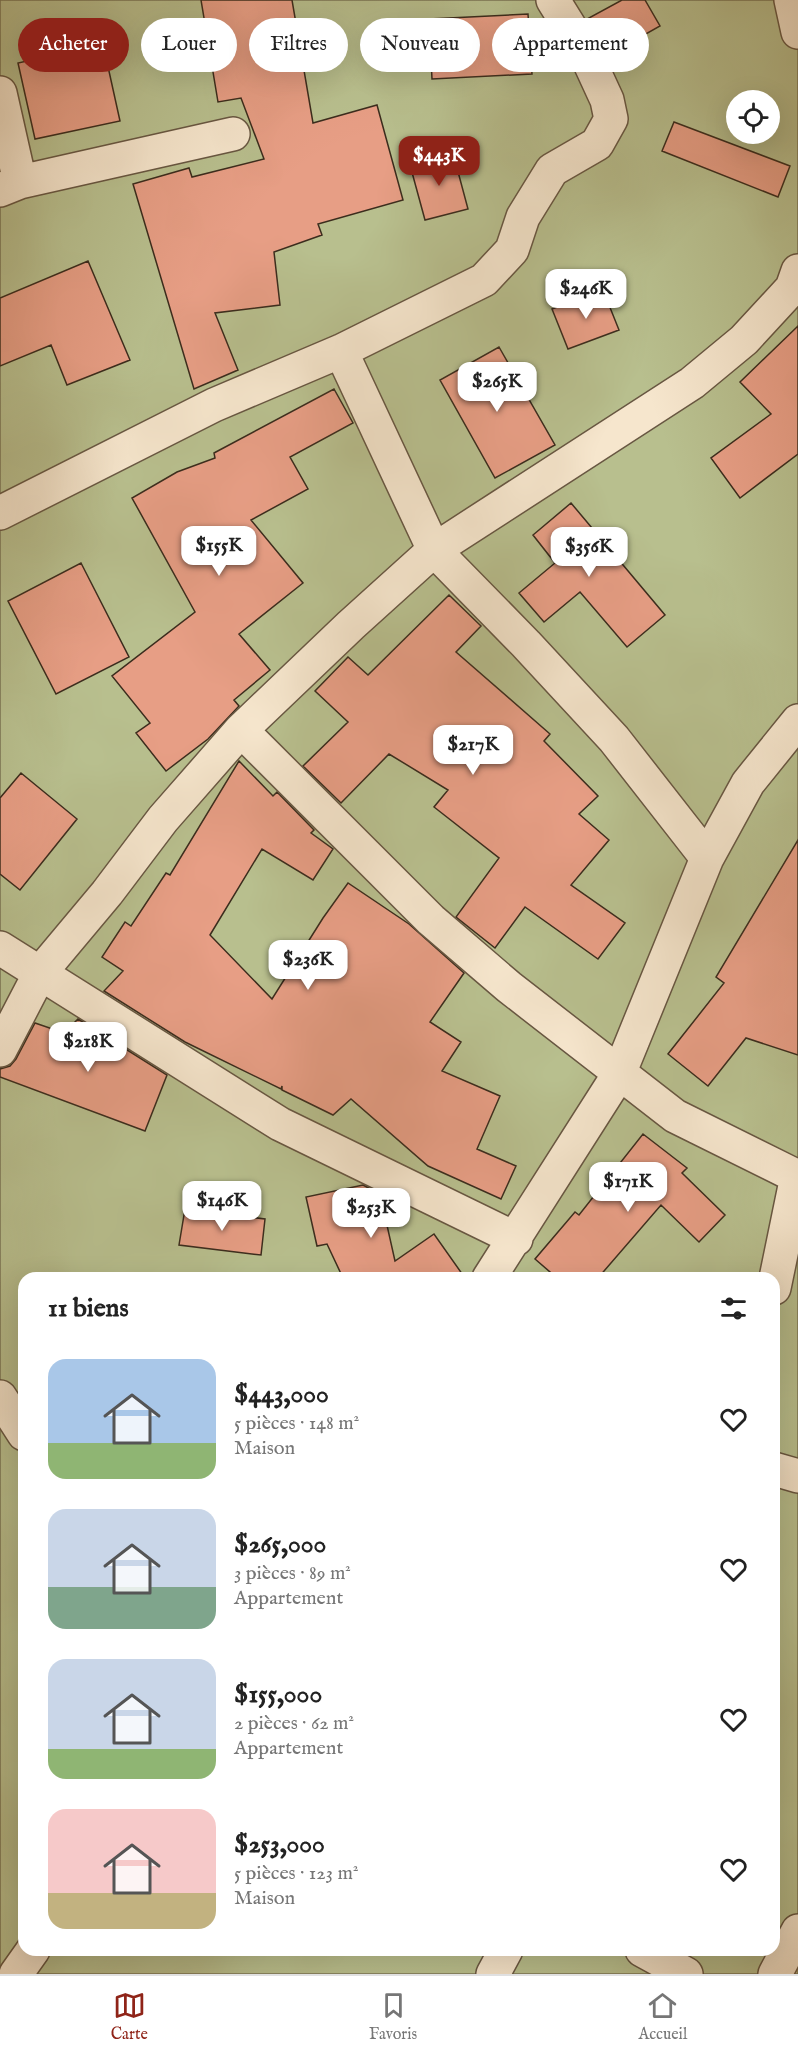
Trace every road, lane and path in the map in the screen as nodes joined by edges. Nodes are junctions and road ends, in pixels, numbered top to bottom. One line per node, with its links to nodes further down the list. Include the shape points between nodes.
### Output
1 (553, 0): 8 (street, via 584,50 607,100 611,119 597,144 552,170 523,218 512,250 484,280)
2 (791, 0): 3 (street)
3 (798, 32)
4 (0, 93): 6 (street)
5 (233, 134): 6 (street)
6 (10, 186)
7 (798, 271): 10 (street, via 792,288 744,340 692,383)
8 (341, 351): 9 (street, via 214,405); 10 (street)
9 (0, 513)
10 (434, 550): 12 (street); 13 (street, via 614,739)
11 (798, 721): 13 (street, via 748,783)
12 (241, 730): 15 (street, via 163,819); 17 (street, via 431,920)
13 (707, 858): 17 (street)
14 (0, 948): 15 (street)
15 (40, 973): 16 (street); 19 (street, via 280,1124)
16 (0, 1050)
17 (620, 1074): 18 (street, via 675,1116); 19 (street)
18 (797, 1176): 21 (street)
19 (516, 1239): 20 (street)
20 (493, 1272)
21 (777, 1272)
22 (0, 1397): 23 (street)
23 (18, 1425)
24 (780, 1470): 25 (street)
25 (798, 1476)
26 (798, 1931): 33 (street)
27 (29, 1956): 30 (street)
28 (503, 1956): 31 (street)
29 (653, 1956): 32 (street)
30 (16, 1974)
31 (493, 1974)
32 (686, 1974)
33 (775, 1974)

